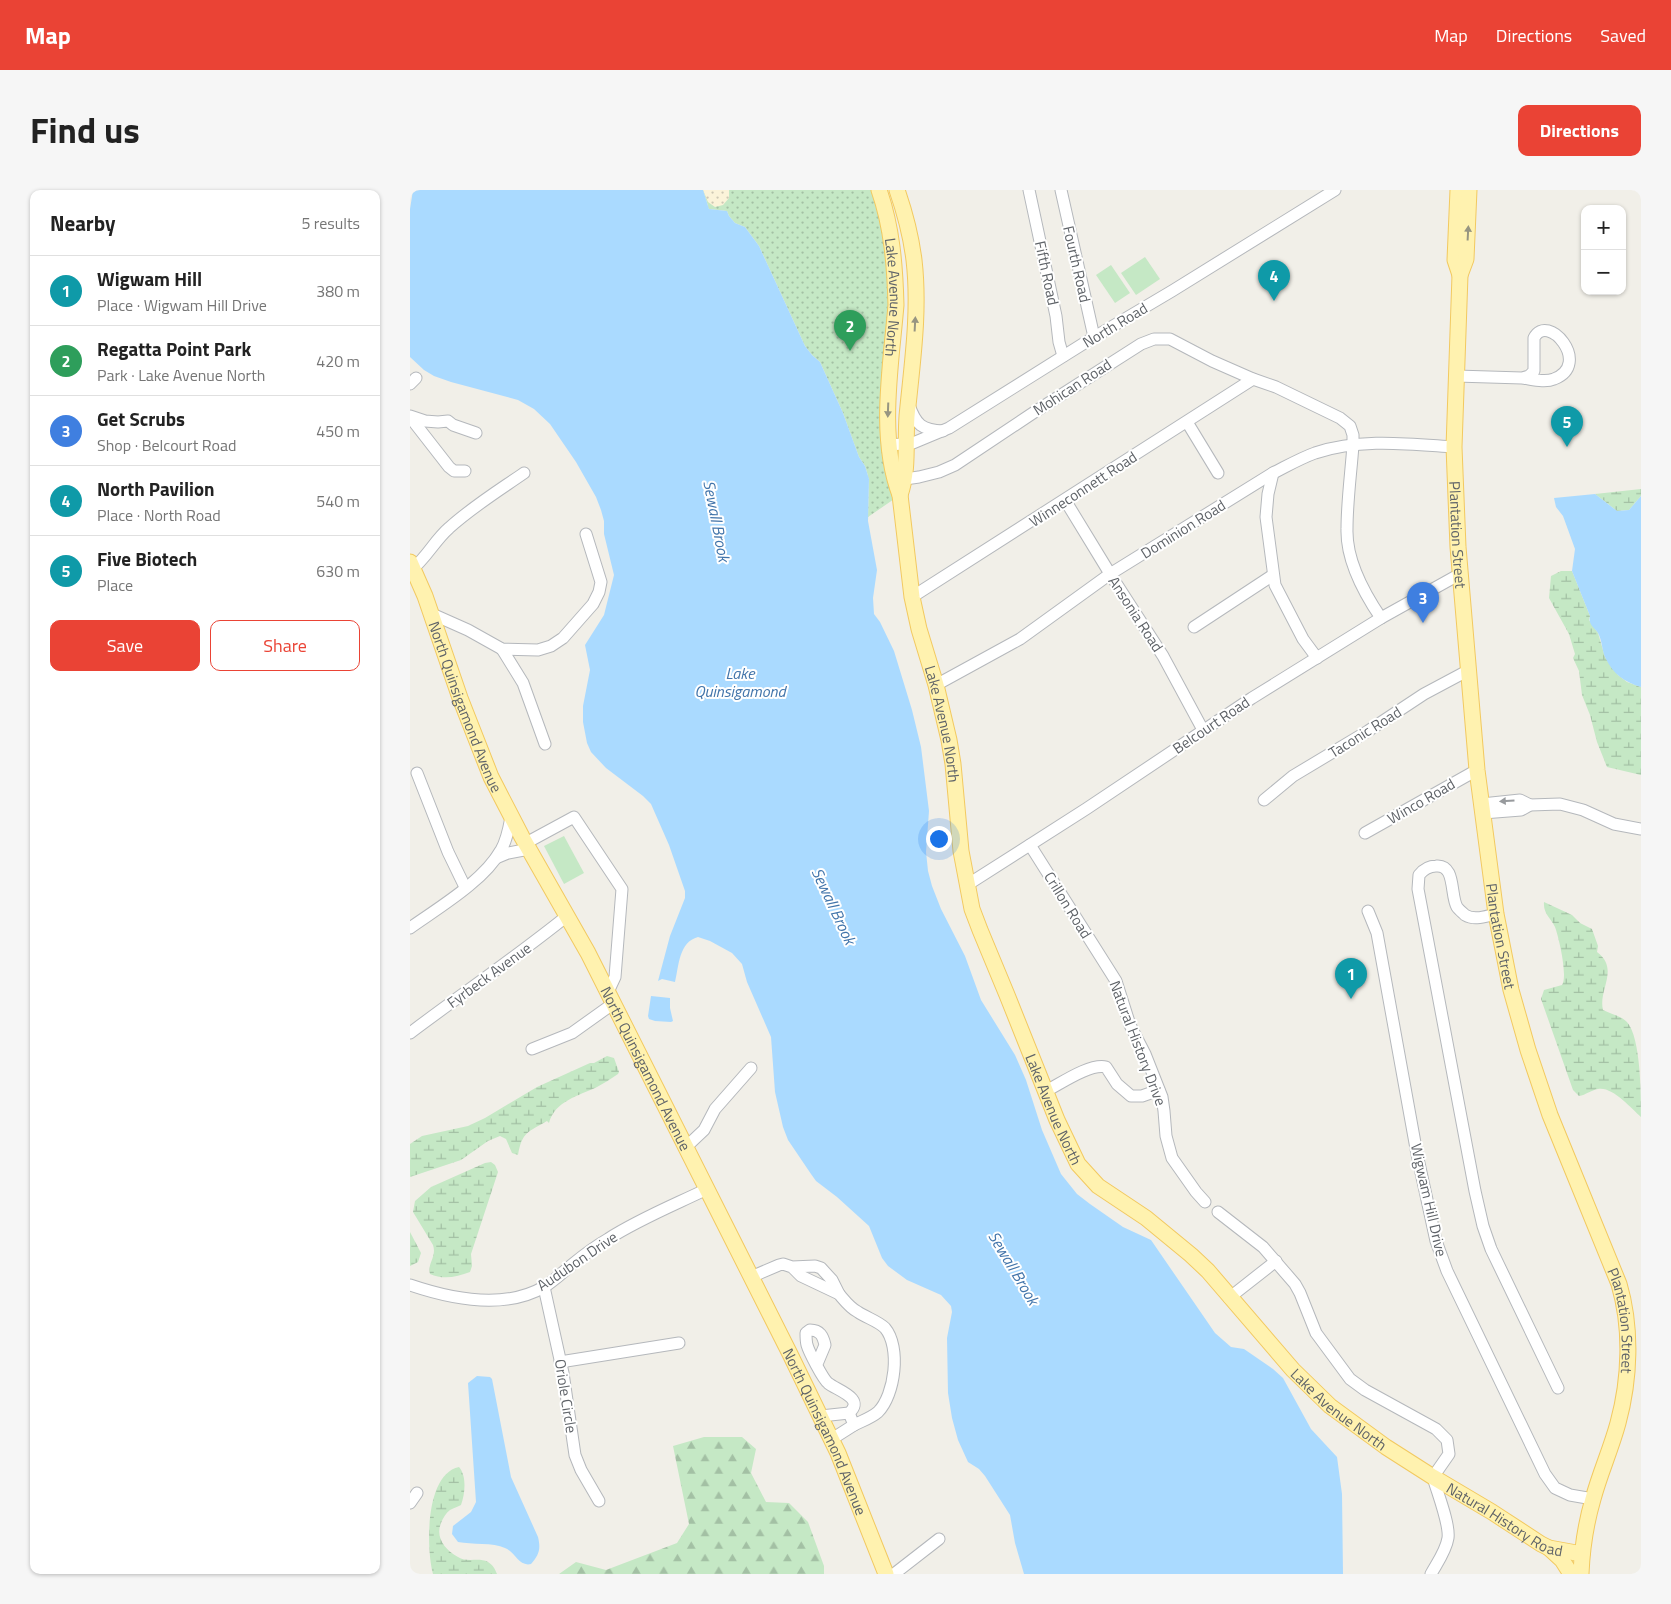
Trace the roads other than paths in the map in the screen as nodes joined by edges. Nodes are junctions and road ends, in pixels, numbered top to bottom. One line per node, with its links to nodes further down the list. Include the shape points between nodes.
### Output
1 (879, 190): 9 (main road, Lake Avenue North)
2 (897, 190): 8 (main road, Lake Avenue North)
3 (1029, 190): 12 (street, Fifth Road)
4 (1061, 190): 11 (street, Fourth Road)
5 (1335, 190): 11 (street, North Road)
6 (1458, 190): 10 (main road, Plantation Street, via 1455,260)
7 (1469, 190): 10 (main road, Plantation Street, one-way to 7, via 1466,260)
8 (905, 216): 9 (street); 16 (main road, Lake Avenue North, one-way to 8, via 916,297 914,261)
9 (888, 220): 22 (main road, Lake Avenue North, one-way to 22, via 896,305 888,415)
10 (1460, 275): 13 (main road, Plantation Street)
11 (1094, 337): 12 (street, North Road)
12 (1063, 356): 19 (street, North Road)
13 (1456, 376): 14 (street); 24 (main road, Plantation Street)
14 (1522, 378): 14 (street, via 1534,371 1534,338 1537,332 1546,330 1557,335 1569,354 1569,365 1564,372 1553,380)
15 (1253, 379): 18 (street, Winneconnett Road); 23 (street, Mohican Road, via 1340,418 1350,426 1354,435); 29 (street, Mohican Road, via 1170,339 1154,339 1086,378 955,465 939,472)
16 (909, 405): 19 (street, via 920,425); 21 (main road, Lake Avenue North)
17 (410, 416): 20 (street, via 438,422 448,420); 25 (street, via 448,468)
18 (1187, 422): 26 (street); 30 (street, Winneconnett Road)
19 (943, 431): 21 (street, North Road)
20 (476, 433)
21 (906, 444): 22 (street, North Road); 29 (main road, Lake Avenue North)
22 (890, 445): 29 (main road, Lake Avenue North)
23 (1353, 445): 24 (street, Dominion Road, via 1380,443); 27 (street, Dominion Road, via 1315,453); 38 (street, via 1346,531 1362,588)
24 (1454, 447): 34 (main road, Plantation Street)
25 (465, 471)
26 (1218, 473)
27 (1274, 473): 33 (street, Dominion Road); 35 (street, via 1266,517)
28 (524, 474): 32 (street, via 471,509 447,529 424,559)
29 (900, 480): 36 (main road, Lake Avenue North)
30 (1065, 500): 33 (street, Ansonia Road); 36 (street, Winneconnett Road)
31 (586, 534): 40 (street, via 601,582 593,604 563,638 551,646 538,650)
32 (411, 567): 37 (main road, North Quinsigamond Avenue)
33 (1110, 574): 43 (street, Dominion Road, via 1020,639); 44 (street, Ansonia Road, via 1163,656)
34 (1460, 574): 38 (street, Belcourt Road); 42 (main road, Plantation Street)
35 (1273, 575): 39 (street); 41 (street, via 1279,594)
36 (912, 597): 43 (main road, Lake Avenue North)
37 (432, 614): 40 (street); 50 (main road, North Quinsigamond Avenue, via 480,753)
38 (1381, 618): 41 (street, Belcourt Road)
39 (1194, 626)
40 (502, 649): 45 (street, via 523,683)
41 (1317, 658): 44 (street, Belcourt Road)
42 (1469, 670): 46 (main road, Plantation Street); 48 (street, Taconic Road, via 1424,694 1293,776)
43 (936, 685): 56 (main road, Lake Avenue North, via 951,752)
44 (1203, 730): 53 (street, Belcourt Road)
45 (545, 744)
46 (1476, 770): 49 (main road, Plantation Street); 52 (street, Winco Road)
47 (417, 773): 57 (street)
48 (1264, 800)
49 (1482, 808): 51 (street, via 1522,810 1530,805 1567,805 1614,824); 59 (main road, Plantation Street)
50 (512, 817): 54 (main road, North Quinsigamond Avenue); 55 (street, via 504,845)
51 (1641, 829)
52 (1365, 833)
53 (1030, 845): 56 (street, Belcourt Road); 62 (street, Crillon Road)
54 (527, 846): 55 (street); 60 (main road, North Quinsigamond Avenue); 63 (street, via 574,817 622,889)
55 (496, 858): 57 (street)
56 (966, 885): 68 (main road, Lake Avenue North, via 980,930)
57 (465, 888): 61 (street)
58 (1368, 911): 88 (street, Wigwam Hill Drive, via 1376,933 1417,1154 1445,1266 1544,1474 1555,1488 1570,1495)
59 (1496, 914): 81 (street, via 1477,918 1461,912 1444,868 1433,866 1419,875 1418,889 1483,1226); 88 (main road, Plantation Street, via 1511,990 1528,1050 1550,1115 1624,1301 1627,1376 1619,1421)
60 (567, 916): 63 (main road, North Quinsigamond Avenue); 64 (street, Fyrbeck Avenue)
61 (410, 928)
62 (1106, 965): 67 (street, Natural History Drive, via 1119,988 1130,1025)
63 (611, 998): 65 (street, via 572,1033); 69 (main road, North Quinsigamond Avenue)
64 (410, 1034)
65 (532, 1049)
66 (751, 1068): 69 (street, via 714,1109 704,1130)
67 (1159, 1090): 68 (street, via 1131,1096 1102,1066); 71 (street, Natural History Drive, via 1172,1158)
68 (1046, 1091): 77 (main road, Lake Avenue North, via 1070,1150 1084,1172 1098,1186 1142,1214 1178,1243)
69 (686, 1147): 70 (main road, North Quinsigamond Avenue)
70 (707, 1189): 74 (main road, North Quinsigamond Avenue); 76 (street, Audubon Drive, via 608,1239)
71 (1205, 1202)
72 (1218, 1212): 73 (street)
73 (1276, 1261): 77 (street); 86 (street, via 1295,1284 1316,1333 1350,1379 1436,1428 1444,1436 1450,1454)
74 (752, 1277): 83 (main road, North Quinsigamond Avenue); 84 (street, via 783,1264 792,1268 821,1268 851,1308 888,1331 894,1348 890,1388 879,1411)
75 (410, 1285): 76 (street, Audubon Drive, via 442,1295 491,1300 522,1296)
76 (544, 1286): 79 (street, Oriole Circle)
77 (1230, 1298): 86 (main road, Lake Avenue North, via 1293,1370 1330,1406)
78 (678, 1343): 79 (street)
79 (560, 1362): 89 (street, Oriole Circle, via 578,1463)
80 (817, 1364): 82 (street, via 828,1383 850,1396 853,1405)
81 (1558, 1388)
82 (848, 1413): 83 (street); 84 (street)
83 (821, 1416): 85 (main road, North Quinsigamond Avenue)
84 (854, 1425): 85 (street)
85 (832, 1439): 94 (main road, North Quinsigamond Avenue)
86 (1433, 1477): 92 (main road, Natural History Road); 96 (street, via 1448,1537)
87 (417, 1493): 90 (street)
88 (1593, 1499): 93 (main road, Plantation Street)
89 (599, 1501)
90 (410, 1503)
91 (939, 1539): 95 (street)
92 (1549, 1548): 93 (main road, Natural History Road); 97 (main road)
93 (1582, 1554): 98 (main road, Plantation Street)
94 (886, 1574)
95 (894, 1574)
96 (1431, 1574)
97 (1571, 1574)
98 (1581, 1574)

